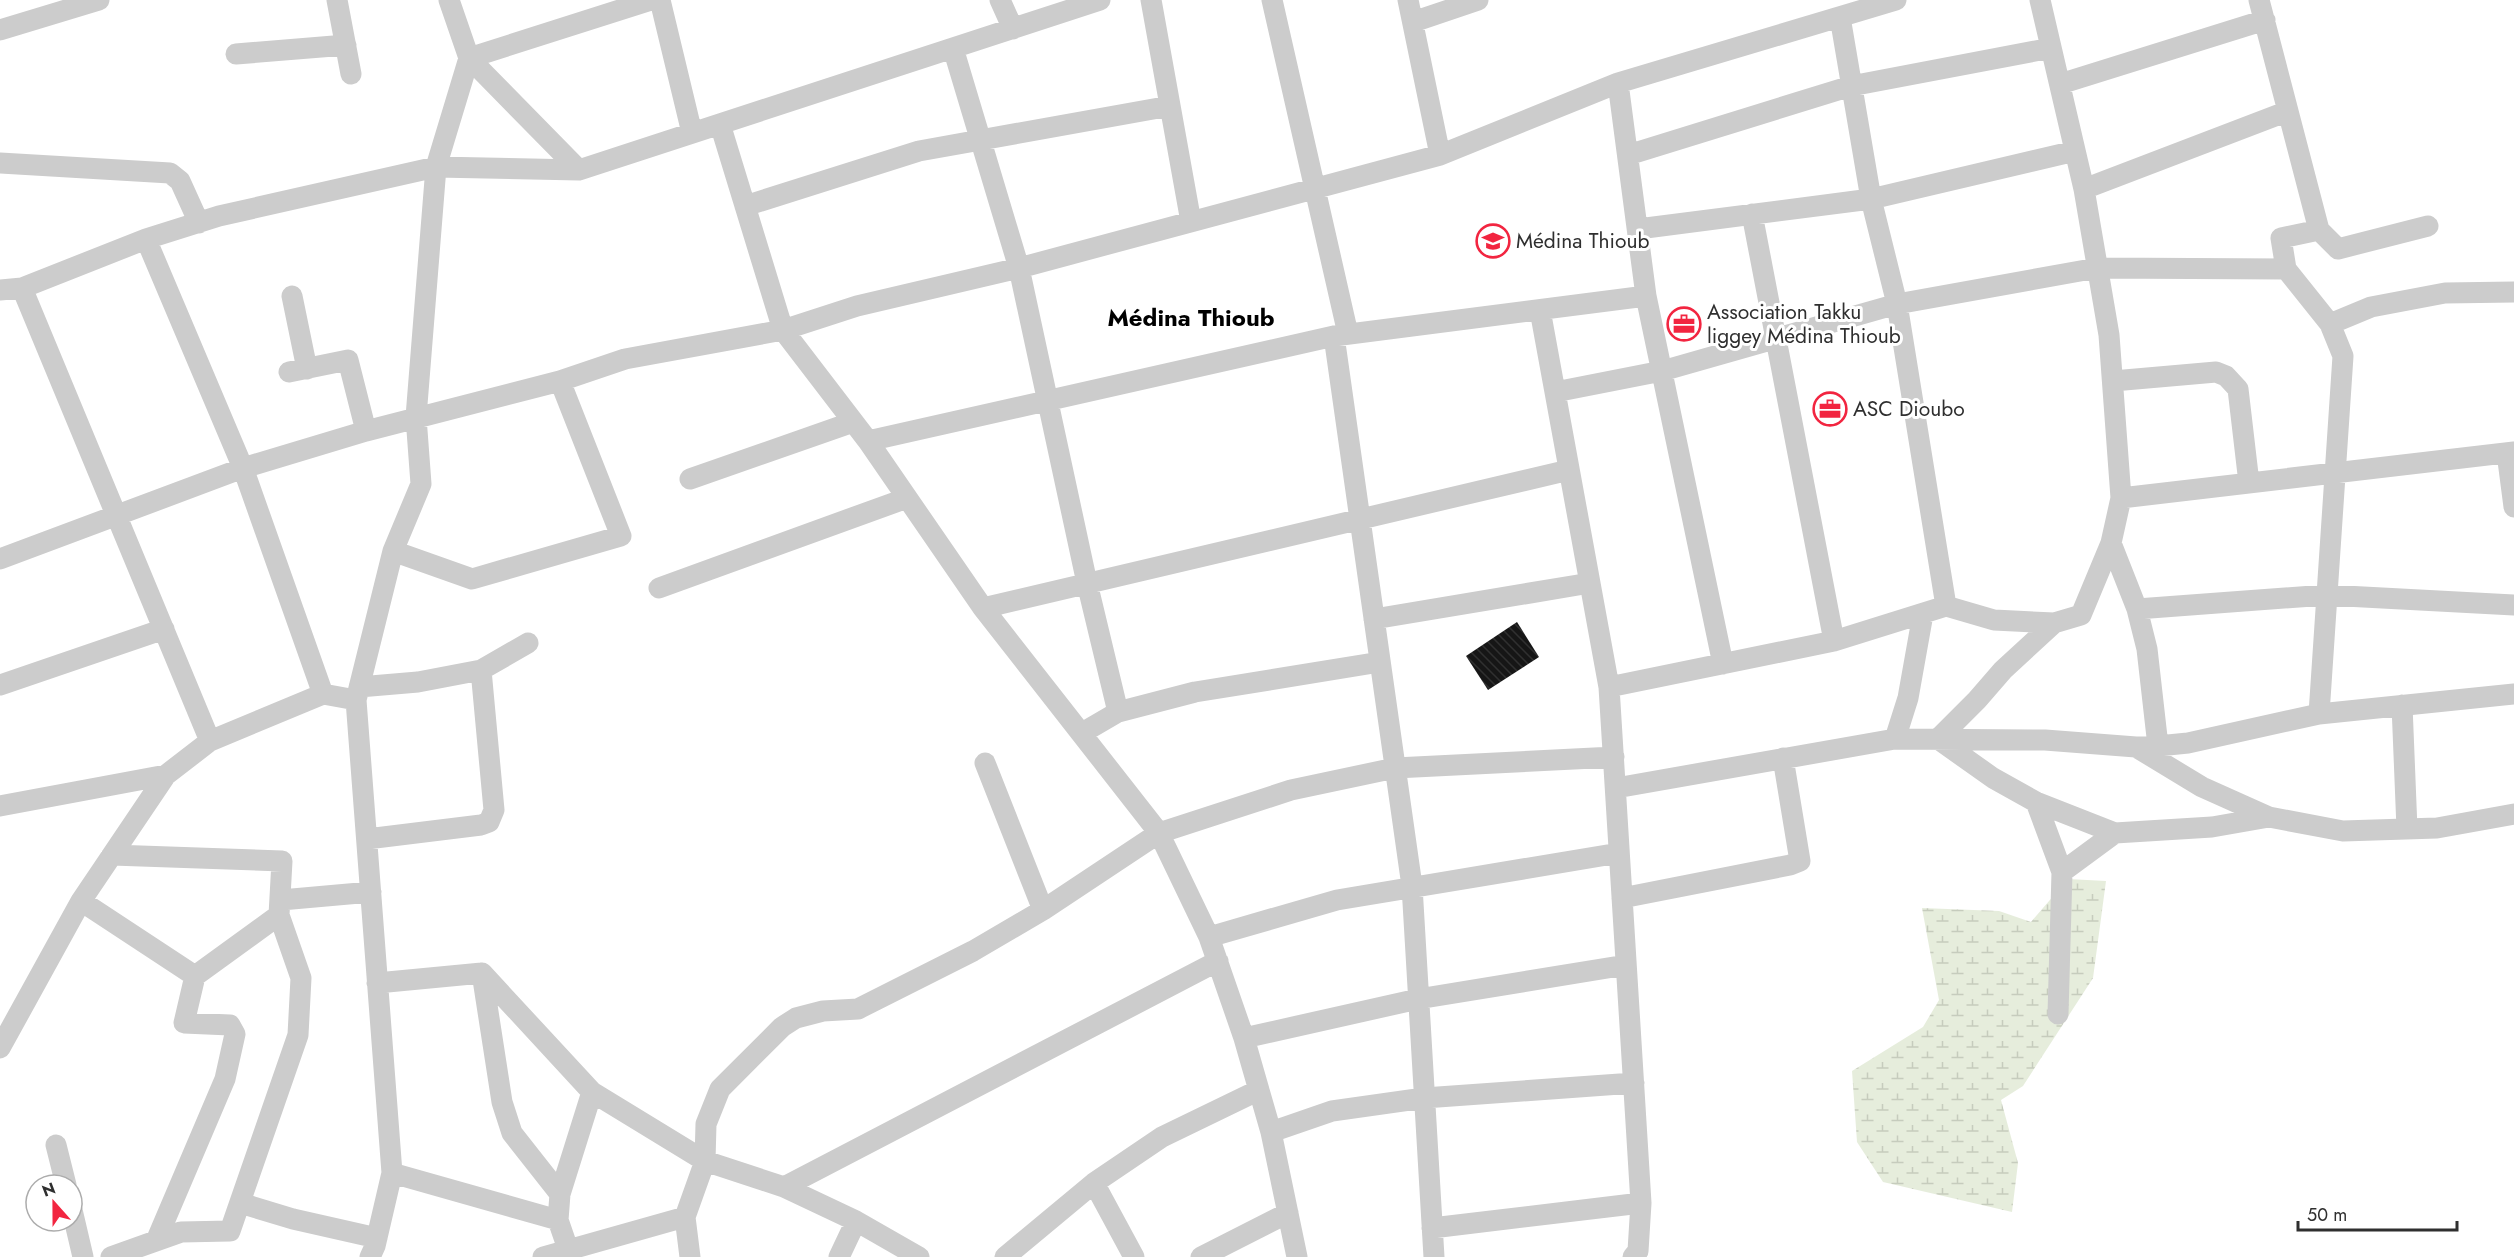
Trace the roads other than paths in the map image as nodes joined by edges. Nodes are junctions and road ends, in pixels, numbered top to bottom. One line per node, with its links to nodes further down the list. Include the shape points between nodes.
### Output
1 (99, 0): 14 (street)
2 (337, 0): 20 (street)
3 (449, 0): 24 (street)
4 (651, 0): 24 (street)
5 (660, 0): 32 (street)
6 (1000, 0): 18 (street)
7 (1100, 0): 18 (street)
8 (1151, 0): 29 (street)
9 (1272, 0): 41 (street)
10 (1408, 0): 17 (street)
11 (1478, 0): 17 (street)
12 (1896, 0): 16 (street)
13 (2040, 0): 22 (street)
14 (76, 4): 19 (street)
15 (2262, 10): 27 (street); 30 (street)
16 (1840, 17): 26 (street); 28 (street)
17 (1413, 22): 35 (street)
18 (1013, 29): 21 (street)
19 (0, 30)
20 (346, 45): 23 (street); 25 (street)
21 (953, 48): 31 (street); 33 (street)
22 (2051, 48): 27 (street); 28 (street)
23 (236, 54)
24 (469, 58): 38 (street); 39 (street)
25 (351, 74)
26 (1618, 83): 35 (street); 36 (street)
27 (2060, 84): 34 (street)
28 (1851, 86): 36 (street); 42 (street)
29 (1170, 106): 33 (street); 45 (street)
30 (2289, 111): 40 (street); 49 (street)
31 (720, 124): 32 (street); 43 (street)
32 (692, 133): 39 (street)
33 (982, 138): 43 (street, via 920,151); 51 (street)
34 (2075, 151): 40 (street); 42 (street)
35 (1440, 155): 41 (street)
36 (1628, 155): 48 (street)
37 (0, 163): 46 (street, via 170,173 180,181)
38 (436, 167): 39 (street); 46 (street); 70 (street)
39 (579, 170)
40 (2084, 189): 52 (street)
41 (1315, 190): 45 (street); 63 (street)
42 (1871, 199): 44 (street); 59 (street)
43 (744, 206): 62 (street)
44 (1752, 214): 48 (street); 64 (street)
45 (1191, 222): 51 (street)
46 (200, 223): 50 (street)
47 (2428, 226): 49 (street, via 2338,249)
48 (1638, 229): 58 (street)
49 (2319, 230): 53 (street, via 2281,238)
50 (146, 239): 54 (street); 75 (street)
51 (1019, 268): 62 (street, via 858,306); 69 (street)
52 (2097, 268): 53 (street); 59 (street); 67 (street)
53 (2286, 269): 61 (street)
54 (22, 288): 55 (street); 83 (street)
55 (0, 290)
56 (2514, 292): 61 (street, via 2445,293 2371,307)
57 (292, 296): 72 (street, via 298,370 348,360)
58 (1646, 296): 60 (street); 65 (street)
59 (1897, 304): 64 (street); 93 (street)
60 (1540, 310): 63 (street); 68 (street)
61 (2330, 324): 77 (street, via 2343,356)
62 (783, 330): 66 (street, via 625,359); 71 (street)
63 (1341, 335): 69 (street); 84 (street)
64 (1775, 338): 65 (street); 100 (street)
65 (1662, 371): 68 (street); 103 (street)
66 (560, 381): 70 (street); 86 (street, via 621,536 472,579)
67 (2113, 381): 79 (street, via 2216,372 2226,376 2238,388); 81 (street)
68 (1555, 392): 76 (street)
69 (1048, 401): 73 (street); 88 (street)
70 (416, 417): 72 (street); 86 (street, via 421,484)
71 (853, 422): 73 (street); 78 (street)
72 (366, 431): 75 (street)
73 (868, 441): 80 (street)
74 (2510, 453): 77 (street); 82 (street)
75 (243, 468): 83 (street); 107 (street)
76 (1569, 470): 84 (street); 89 (street)
77 (2333, 473): 79 (street); 91 (street)
78 (690, 479)
79 (2249, 483): 81 (street)
80 (907, 498): 90 (street); 94 (street)
81 (2121, 498): 85 (street)
82 (2514, 507)
83 (117, 515): 87 (street); 99 (street)
84 (1359, 518): 88 (street); 97 (street)
85 (2111, 543): 95 (street); 98 (street, via 2081,615)
86 (393, 551): 108 (street)
87 (0, 559)
88 (1087, 583): 94 (street); 111 (street)
89 (1590, 583): 97 (street); 106 (street)
90 (659, 588)
91 (2326, 595): 92 (street); 95 (street); 112 (street)
92 (2514, 605)
93 (1946, 606): 96 (street); 98 (street, via 1994,620)
94 (983, 608): 113 (street)
95 (2137, 609): 117 (street)
96 (1923, 614): 100 (street); 114 (street, via 1908,698)
97 (1374, 619): 102 (street)
98 (2054, 622): 115 (street)
99 (164, 629): 105 (street); 116 (street)
100 (1833, 641): 103 (street)
101 (528, 643): 104 (street)
102 (1380, 662): 111 (street, via 1195,692); 122 (street)
103 (1723, 664): 106 (street)
104 (481, 670): 108 (street); 132 (street, via 494,810 489,822)
105 (0, 685)
106 (1609, 687): 119 (street)
107 (323, 693): 108 (street); 116 (street)
108 (357, 693): 132 (street)
109 (2514, 694): 110 (street)
110 (2402, 705): 112 (street); 129 (street)
111 (1118, 712): 113 (street)
112 (2319, 714): 117 (street)
113 (1082, 733): 130 (street)
114 (1895, 739): 115 (street); 120 (street)
115 (1938, 739): 118 (street, via 2045,740); 125 (street, via 1993,778)
116 (210, 741): 123 (street)
117 (2158, 746): 118 (street)
118 (2136, 747): 128 (street, via 2202,787)
119 (1614, 757): 122 (street); 124 (street)
120 (1783, 758): 124 (street); 138 (street, via 1800,861)
121 (985, 763): 141 (street)
122 (1395, 768): 130 (street, via 1291,790); 136 (street)
123 (166, 775): 126 (street); 134 (street)
124 (1616, 788): 133 (street)
125 (2036, 802): 131 (street); 135 (street)
126 (0, 806)
127 (2514, 813): 129 (street, via 2437,828)
128 (2269, 817): 129 (street, via 2343,831); 131 (street, via 2212,827)
129 (2407, 829)
130 (1159, 833): 141 (street); 142 (street)
131 (2115, 833): 135 (street)
132 (367, 839): 137 (street)
133 (1619, 853): 136 (street); 138 (street)
134 (112, 855): 139 (street); 140 (street, via 282,861)
135 (2062, 872): 149 (street)
136 (1412, 886): 142 (street, via 1337,900); 148 (street)
137 (370, 892): 140 (street); 147 (street)
138 (1622, 898): 144 (street)
139 (81, 901): 146 (street); 151 (street)
140 (280, 908): 146 (street); 164 (street, via 301,978 298,1035)
141 (1043, 910): 158 (street, via 973,951 858,1009 814,1013 782,1027 720,1089 706,1124)
142 (1209, 937): 143 (street)
143 (1218, 961): 150 (street); 162 (street)
144 (1626, 965): 148 (street); 152 (street)
145 (482, 973): 147 (street); 154 (street); 163 (street, via 502,1102 512,1133)
146 (195, 976): 172 (street, via 184,1023 230,1025 235,1034 225,1079)
147 (377, 983): 160 (street)
148 (1418, 999): 150 (street); 155 (street)
149 (2058, 1014)
150 (1244, 1038): 153 (street)
151 (0, 1048)
152 (1634, 1083): 155 (street); 165 (street)
153 (1259, 1090): 156 (street); 161 (street, via 1162,1137)
154 (592, 1092): 158 (street); 163 (street)
155 (1424, 1098): 156 (street, via 1332,1111); 170 (street)
156 (1271, 1132): 166 (street)
157 (56, 1145): 159 (street)
158 (705, 1161): 162 (street); 167 (street)
159 (63, 1173)
160 (392, 1173): 168 (street); 173 (street)
161 (1094, 1183): 182 (street); 183 (street)
162 (784, 1187): 169 (street)
163 (560, 1194): 168 (street)
164 (240, 1203): 172 (street, via 230,1232 181,1232); 173 (street)
165 (1641, 1203): 170 (street); 175 (street)
166 (1288, 1213): 184 (street); 185 (street)
167 (685, 1217): 174 (street); 179 (street)
168 (558, 1220): 174 (street)
169 (856, 1221): 180 (street); 181 (street)
170 (1432, 1228): 186 (street)
171 (77, 1233): 176 (street)
172 (156, 1241): 177 (street)
173 (376, 1249)
174 (568, 1249): 178 (street)
175 (1638, 1255)
176 (83, 1257)
177 (111, 1257)
178 (543, 1257)
179 (690, 1257)
180 (839, 1257)
181 (919, 1257)
182 (1005, 1257)
183 (1134, 1257)
184 (1201, 1257)
185 (1297, 1257)
186 (1434, 1257)

